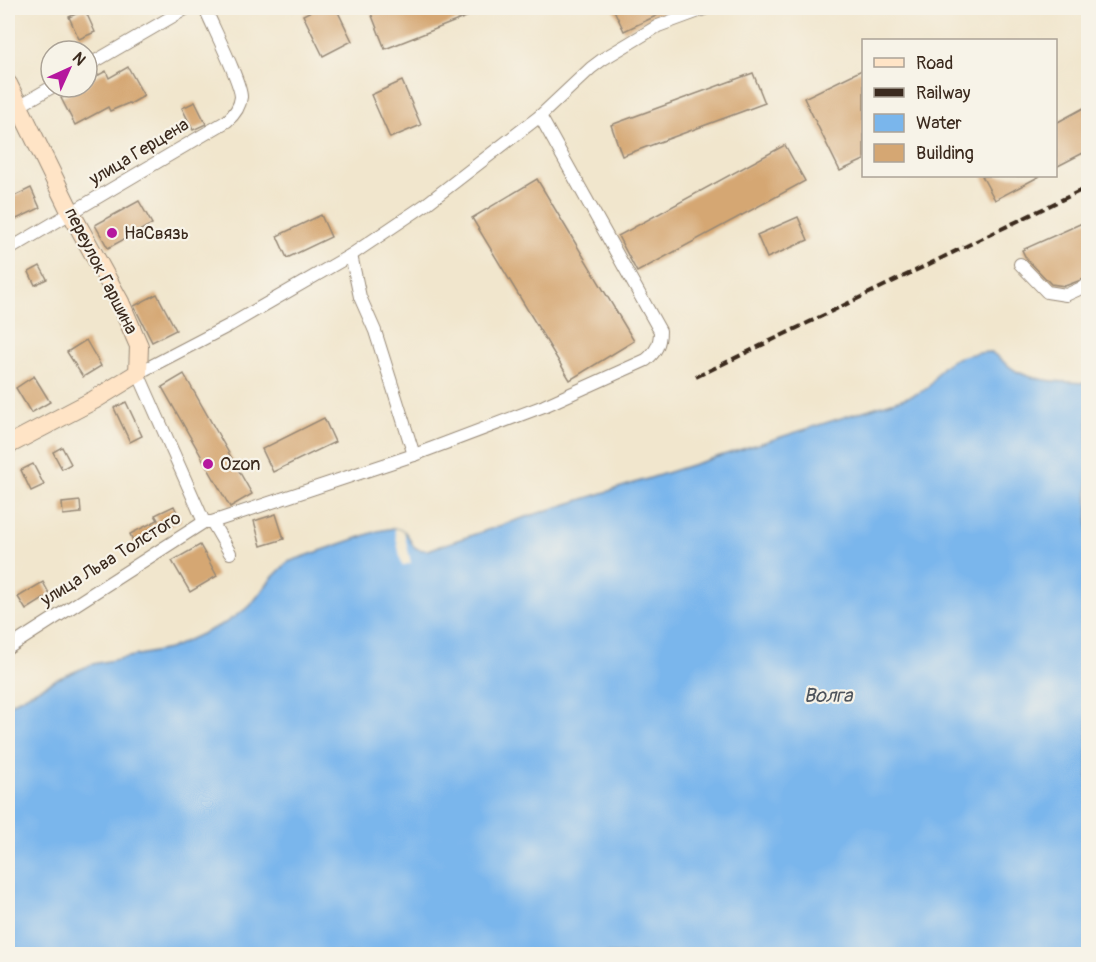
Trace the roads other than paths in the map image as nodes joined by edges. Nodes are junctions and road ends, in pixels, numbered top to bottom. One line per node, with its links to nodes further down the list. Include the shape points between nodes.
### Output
1 (187, 8): 4 (street)
2 (205, 8): 9 (street, улица Герцена, via 240,89 239,108 227,121)
3 (707, 8): 8 (street, via 658,26 603,59)
4 (99, 59)
5 (8, 84): 7 (main road, переулок Гаршина)
6 (39, 94): 7 (street)
7 (19, 106): 9 (main road, переулок Гаршина)
8 (540, 116): 11 (street, via 425,205); 16 (street, улица Льва Толстого, via 660,331 657,348 646,360 544,406)
9 (71, 213): 10 (street, улица Герцена); 14 (main road, переулок Гаршина, via 120,302 139,346)
10 (8, 250)
11 (351, 255): 14 (street); 16 (street, via 360,297 375,331)
12 (1020, 264): 13 (street, via 1047,292 1066,295)
13 (1089, 285)
14 (138, 373): 15 (main road); 17 (street, переулок Гаршина)
15 (8, 445)
16 (414, 455): 17 (street, улица Льва Толстого)
17 (208, 522): 18 (street, переулок Гаршина); 19 (street, улица Льва Толстого)
18 (230, 553)
19 (8, 648)

